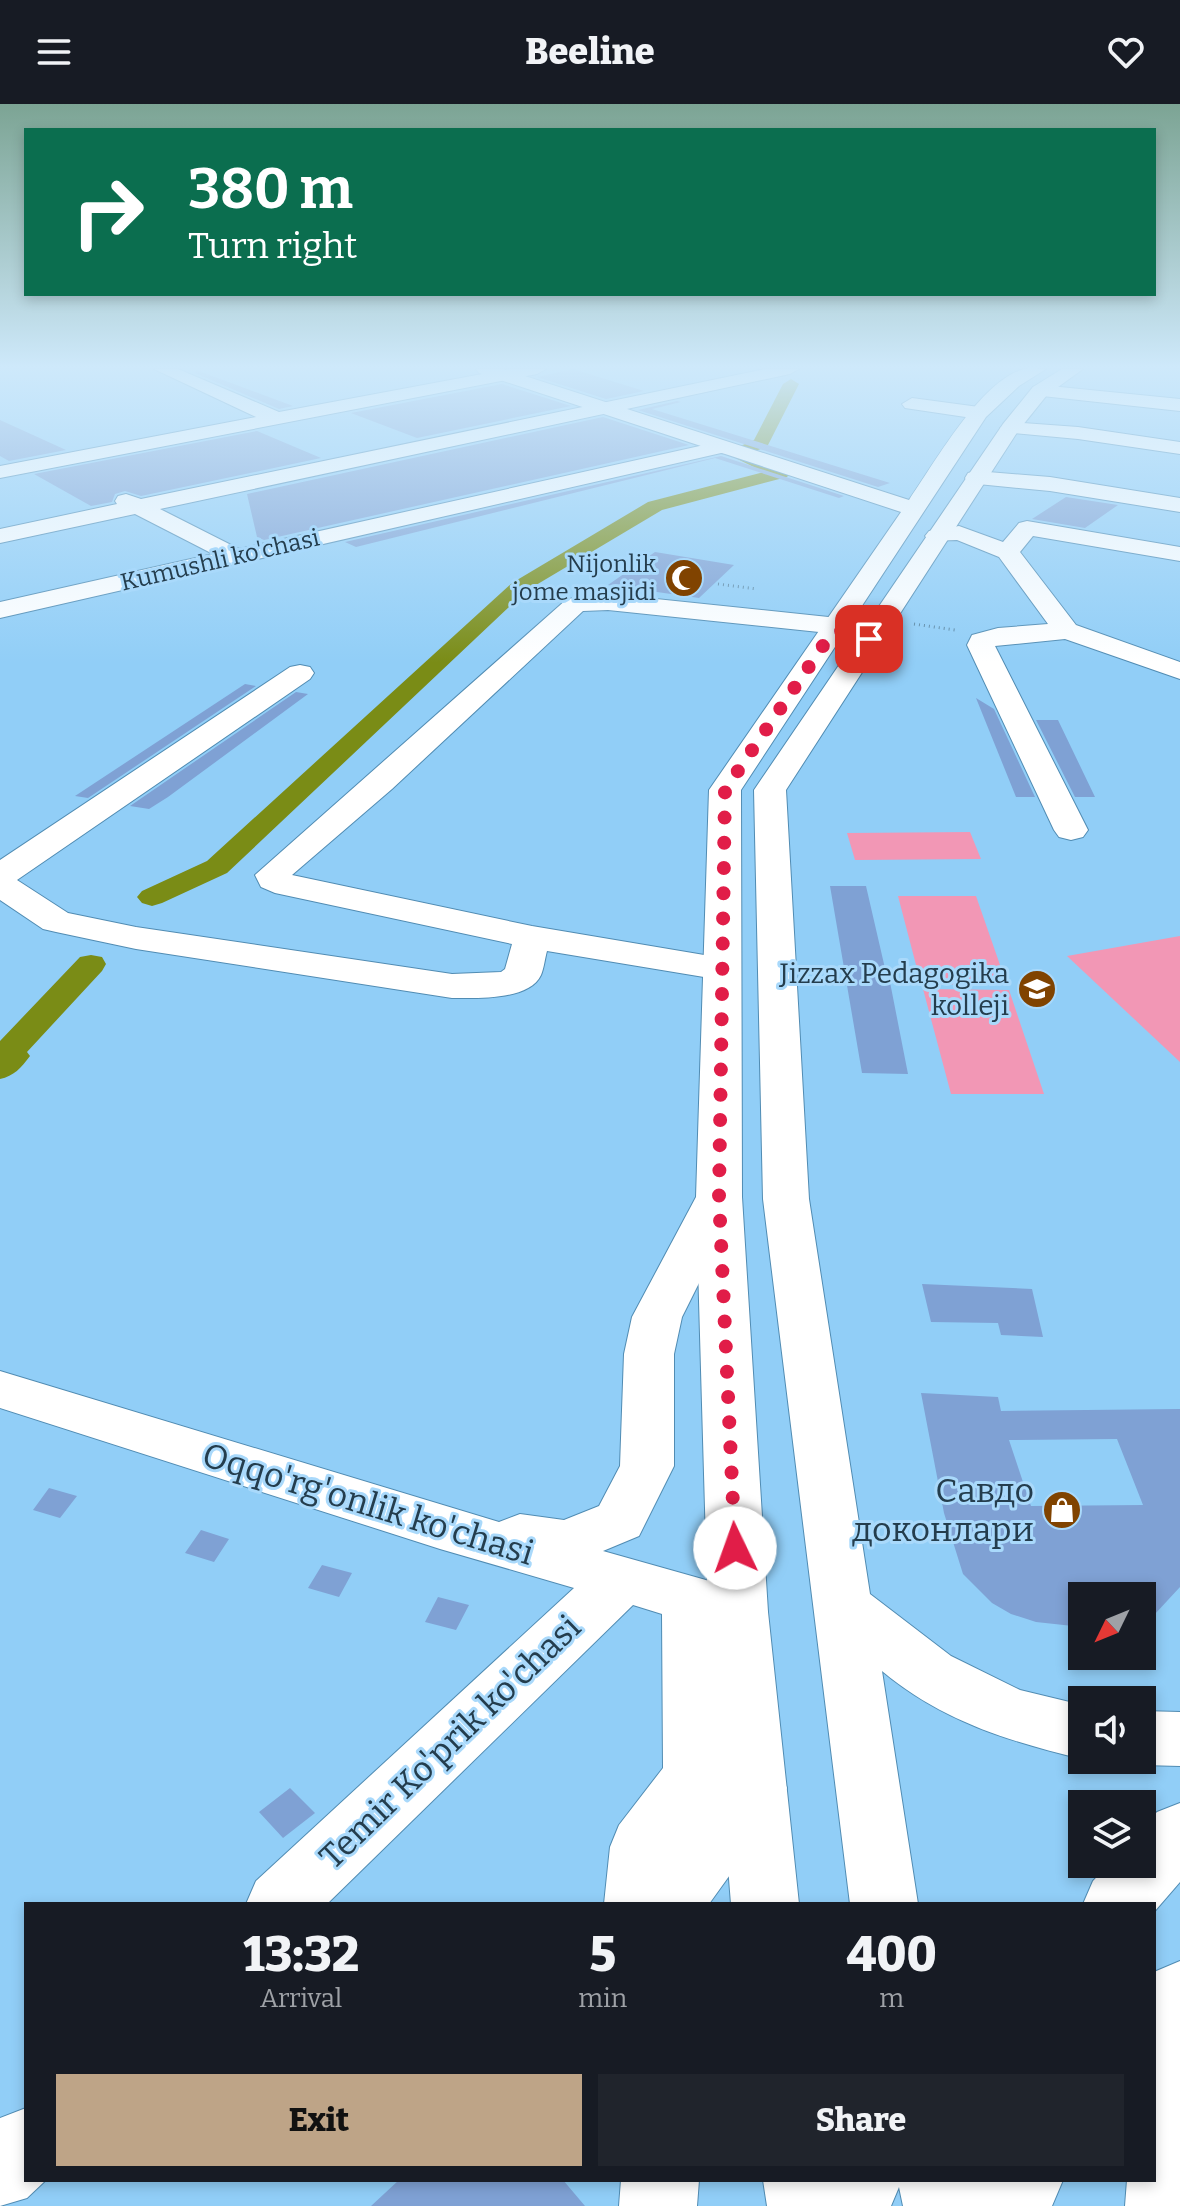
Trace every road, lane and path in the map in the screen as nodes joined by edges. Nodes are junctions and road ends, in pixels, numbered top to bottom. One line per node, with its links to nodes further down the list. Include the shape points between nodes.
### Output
1 (24, 467): 8 (street)
2 (58, 467): 10 (street)
3 (328, 467): 13 (street)
4 (652, 467): 18 (street, Kumushli ko'chasi)
5 (778, 467): 14 (street)
6 (963, 467): 14 (street)
7 (979, 467): 9 (street)
8 (0, 472)
9 (976, 478): 12 (street); 14 (street)
10 (86, 481)
11 (112, 494): 13 (street)
12 (1180, 505)
13 (137, 507): 15 (street); 18 (street)
14 (927, 523): 16 (street); 20 (street)
15 (0, 536)
16 (1008, 552): 17 (street, via 1027,528); 21 (street)
17 (1180, 554)
18 (235, 556): 19 (street, Kumushli ko'chasi)
19 (0, 610)
20 (859, 629): 22 (path); 28 (street, via 608,602 576,604 272,875 278,884); 29 (street, via 725,790); 35 (street, via 770,790 786,1199)
21 (1067, 631): 22 (street); 23 (street)
22 (987, 638): 25 (street, via 981,645)
23 (1180, 671)
24 (300, 673): 26 (street)
25 (1071, 830)
26 (0, 876)
27 (0, 884): 28 (street, via 56,921 452,986 514,982 522,975)
28 (532, 937): 29 (street)
29 (722, 969): 30 (street)
30 (719, 1197): 32 (street, via 657,1317 649,1354 647,1466 619,1521 567,1542); 34 (street)
31 (0, 1389): 32 (street, Oqqo'rg'onlik ko'chasi)
32 (440, 1527): 33 (street, Oqqo'rg'onlik ko'chasi)
33 (620, 1581): 34 (street, Oqqo'rg'onlik ko'chasi); 41 (street, Temir Ko'prik ko'chasi)
34 (714, 1605): 39 (street); 42 (street, via 695,1776 643,1847)
35 (845, 1607): 36 (street, via 929,1674 1008,1714); 45 (street)
36 (1068, 1729)
37 (1156, 1738): 38 (street)
38 (1180, 1739)
39 (755, 1788): 43 (street); 44 (street)
40 (1180, 1833): 46 (street)
41 (282, 1902)
42 (638, 1902)
43 (674, 1902)
44 (765, 1902)
45 (884, 1902)
46 (1119, 1902)
47 (1180, 1996): 48 (street)
48 (1156, 2025)
49 (1180, 2071): 62 (street, via 1170,2116)
50 (24, 2148): 51 (street)
51 (0, 2171)
52 (660, 2182): 57 (street)
53 (802, 2182): 58 (street)
54 (861, 2182): 59 (street)
55 (936, 2182): 60 (street)
56 (1022, 2182): 61 (street)
57 (658, 2206)
58 (806, 2206)
59 (837, 2206)
60 (942, 2206)
61 (1002, 2206)
62 (1164, 2206)

